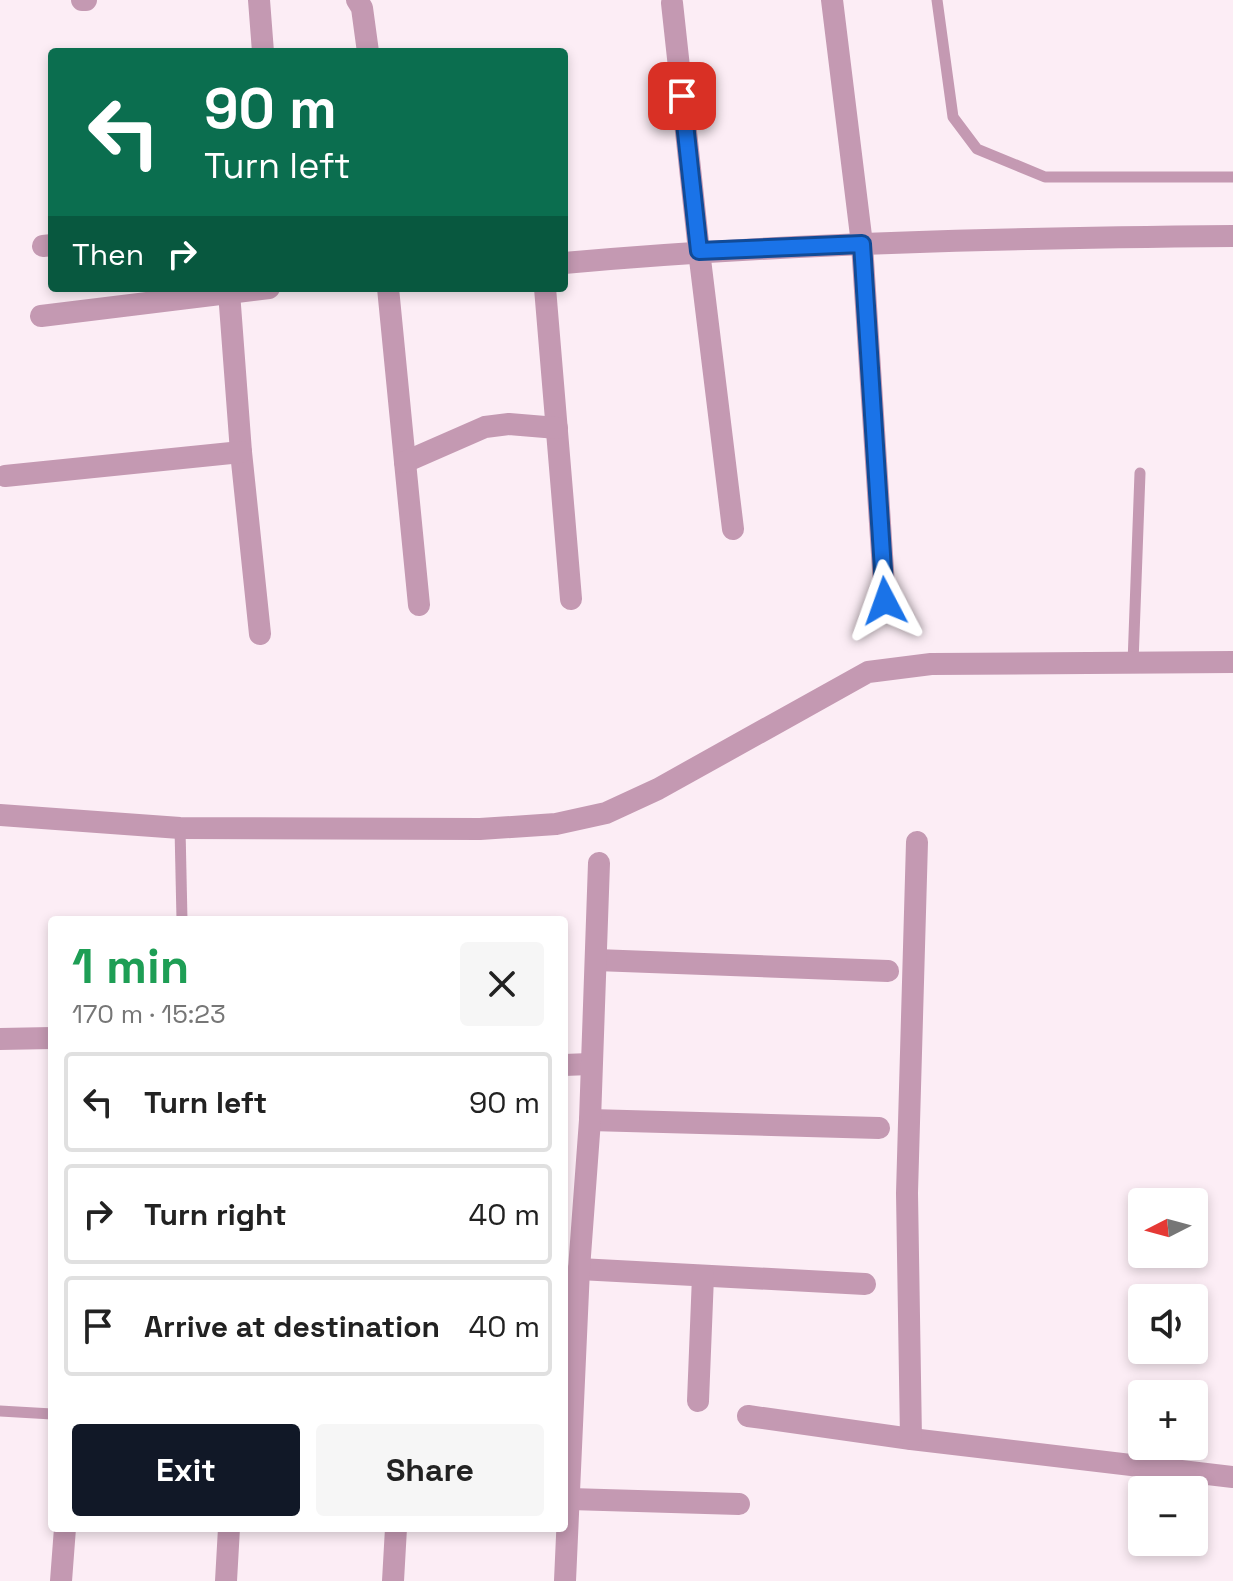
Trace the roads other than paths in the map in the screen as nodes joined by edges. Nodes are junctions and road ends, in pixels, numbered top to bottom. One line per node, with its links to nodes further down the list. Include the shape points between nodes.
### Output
1 (259, 0): 6 (street)
2 (357, 0): 7 (street)
3 (832, 0): 10 (street)
4 (937, 0): 8 (lane, via 953,117 977,149 1045,177)
5 (672, 3): 11 (street)
6 (263, 48)
7 (367, 48)
8 (1233, 177)
9 (1233, 236): 10 (street)
10 (862, 244): 11 (street); 24 (street)
11 (699, 251): 12 (street); 22 (street)
12 (568, 263)
13 (229, 292): 16 (street); 18 (street)
14 (388, 292): 19 (street)
15 (545, 292): 17 (street)
16 (41, 316)
17 (557, 428): 19 (street, via 485,427); 23 (street)
18 (241, 452): 21 (street); 26 (street)
19 (405, 462): 25 (street)
20 (1140, 473): 28 (lane)
21 (5, 476)
22 (733, 529)
23 (571, 599)
24 (885, 601)
25 (419, 605)
26 (260, 634)
27 (1233, 662): 28 (street)
28 (1133, 664): 30 (street, via 931,664 868,672 658,789 606,813 556,824 480,829)
29 (0, 815): 30 (street)
30 (180, 828): 33 (lane)
31 (917, 842): 49 (street, via 907,1193)
32 (599, 863): 34 (street)
33 (182, 916)
34 (596, 960): 35 (street); 38 (street)
35 (888, 971)
36 (48, 1038): 37 (street)
37 (0, 1039)
38 (590, 1064): 39 (street); 40 (street)
39 (568, 1065)
40 (590, 1120): 41 (street); 42 (street)
41 (879, 1128)
42 (579, 1269): 43 (street); 51 (street)
43 (703, 1276): 44 (street); 45 (street)
44 (865, 1284)
45 (698, 1401)
46 (0, 1411): 47 (lane)
47 (48, 1414)
48 (748, 1416): 49 (street)
49 (911, 1439): 50 (street)
50 (1233, 1477)
51 (570, 1499): 52 (street); 56 (street)
52 (739, 1504)
53 (65, 1532): 58 (street)
54 (229, 1532): 59 (street)
55 (396, 1532): 60 (street)
56 (568, 1532)
57 (568, 1532): 61 (street)
58 (61, 1581)
59 (226, 1581)
60 (393, 1581)
61 (565, 1581)

